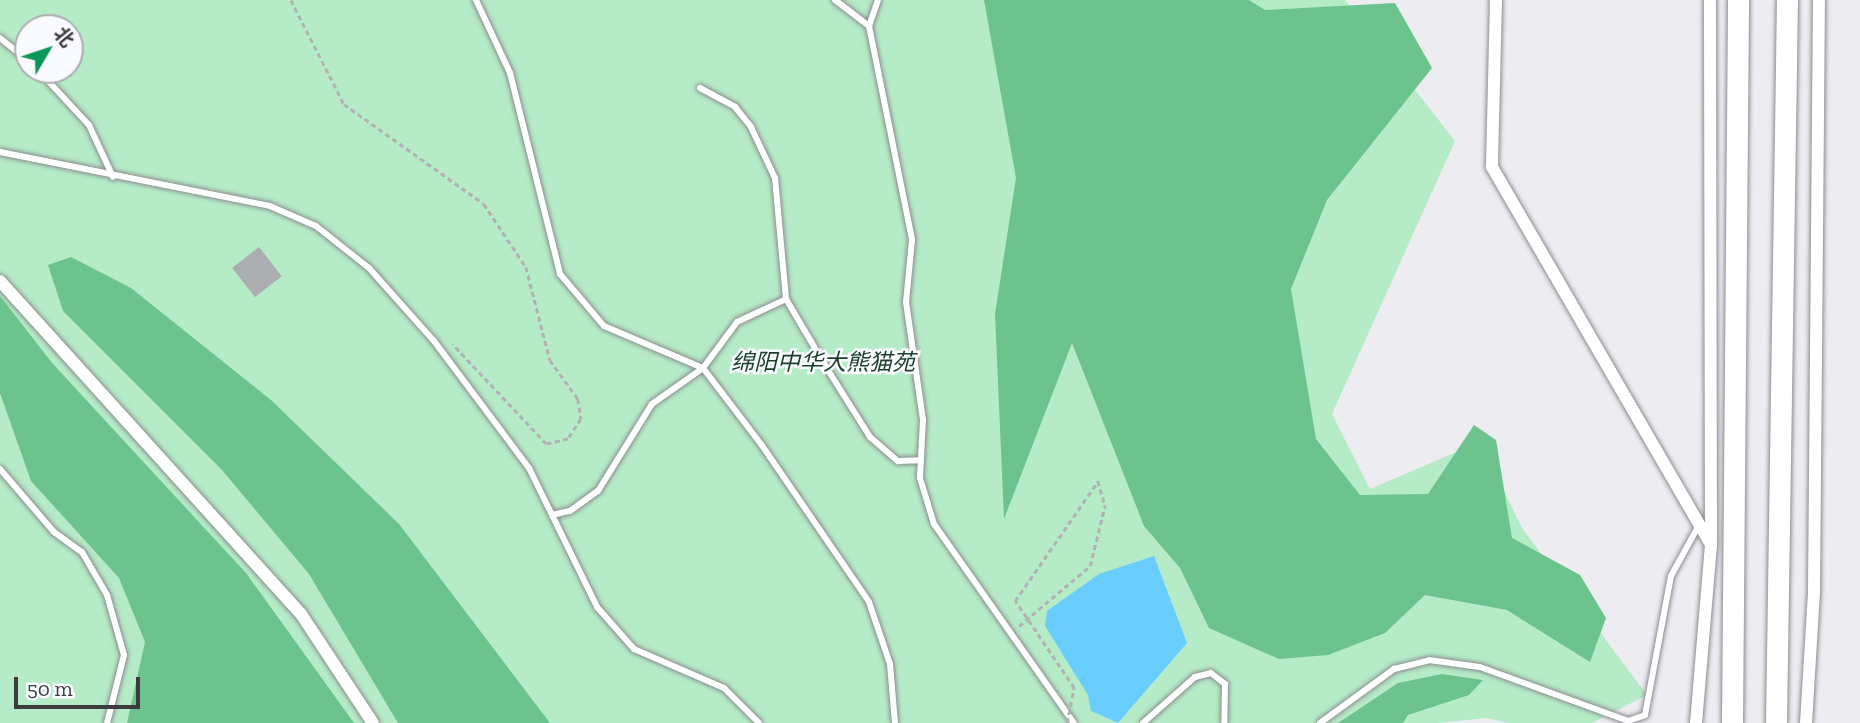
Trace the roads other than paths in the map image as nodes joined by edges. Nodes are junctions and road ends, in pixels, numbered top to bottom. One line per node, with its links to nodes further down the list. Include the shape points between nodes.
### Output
1 (477, 0): 18 (lane, via 510,73 560,274 604,326)
2 (835, 0): 9 (lane)
3 (878, 0): 9 (lane)
4 (1496, 0): 22 (street, via 1492,167)
5 (1710, 0): 23 (street)
6 (1738, 0): 33 (main road)
7 (1787, 0): 34 (main road)
8 (1819, 0): 35 (street, via 1814,592)
9 (869, 26): 19 (lane, via 912,240 906,302 923,420)
10 (0, 38): 11 (lane)
11 (14, 50)
12 (51, 84): 15 (lane, via 89,125)
13 (700, 88): 17 (lane, via 735,107 751,127 775,178)
14 (0, 152): 15 (lane)
15 (113, 177): 21 (lane, via 270,206 316,226 369,268 435,341 529,468)
16 (0, 281): 25 (street, via 301,614)
17 (786, 299): 18 (lane, via 737,322); 19 (lane, via 870,437 898,461)
18 (703, 368): 21 (lane, via 652,404 598,491 570,511); 27 (lane, via 869,602 890,664)
19 (921, 460): 28 (lane, via 920,478 934,524)
20 (0, 469): 24 (lane, via 54,532 82,552 107,595 124,655)
21 (552, 514): 26 (lane, via 597,607 634,649 724,688)
22 (1699, 525): 23 (street); 31 (lane, via 1671,576 1645,715 1628,720 1480,667 1429,660 1394,669)
23 (1711, 545): 32 (street)
24 (107, 723)
25 (373, 723)
26 (758, 723)
27 (895, 723)
28 (1074, 723)
29 (1143, 723): 30 (lane, via 1195,677 1211,673 1225,684)
30 (1224, 723)
31 (1320, 723)
32 (1696, 723)
33 (1732, 723)
34 (1776, 723)
35 (1806, 723)

